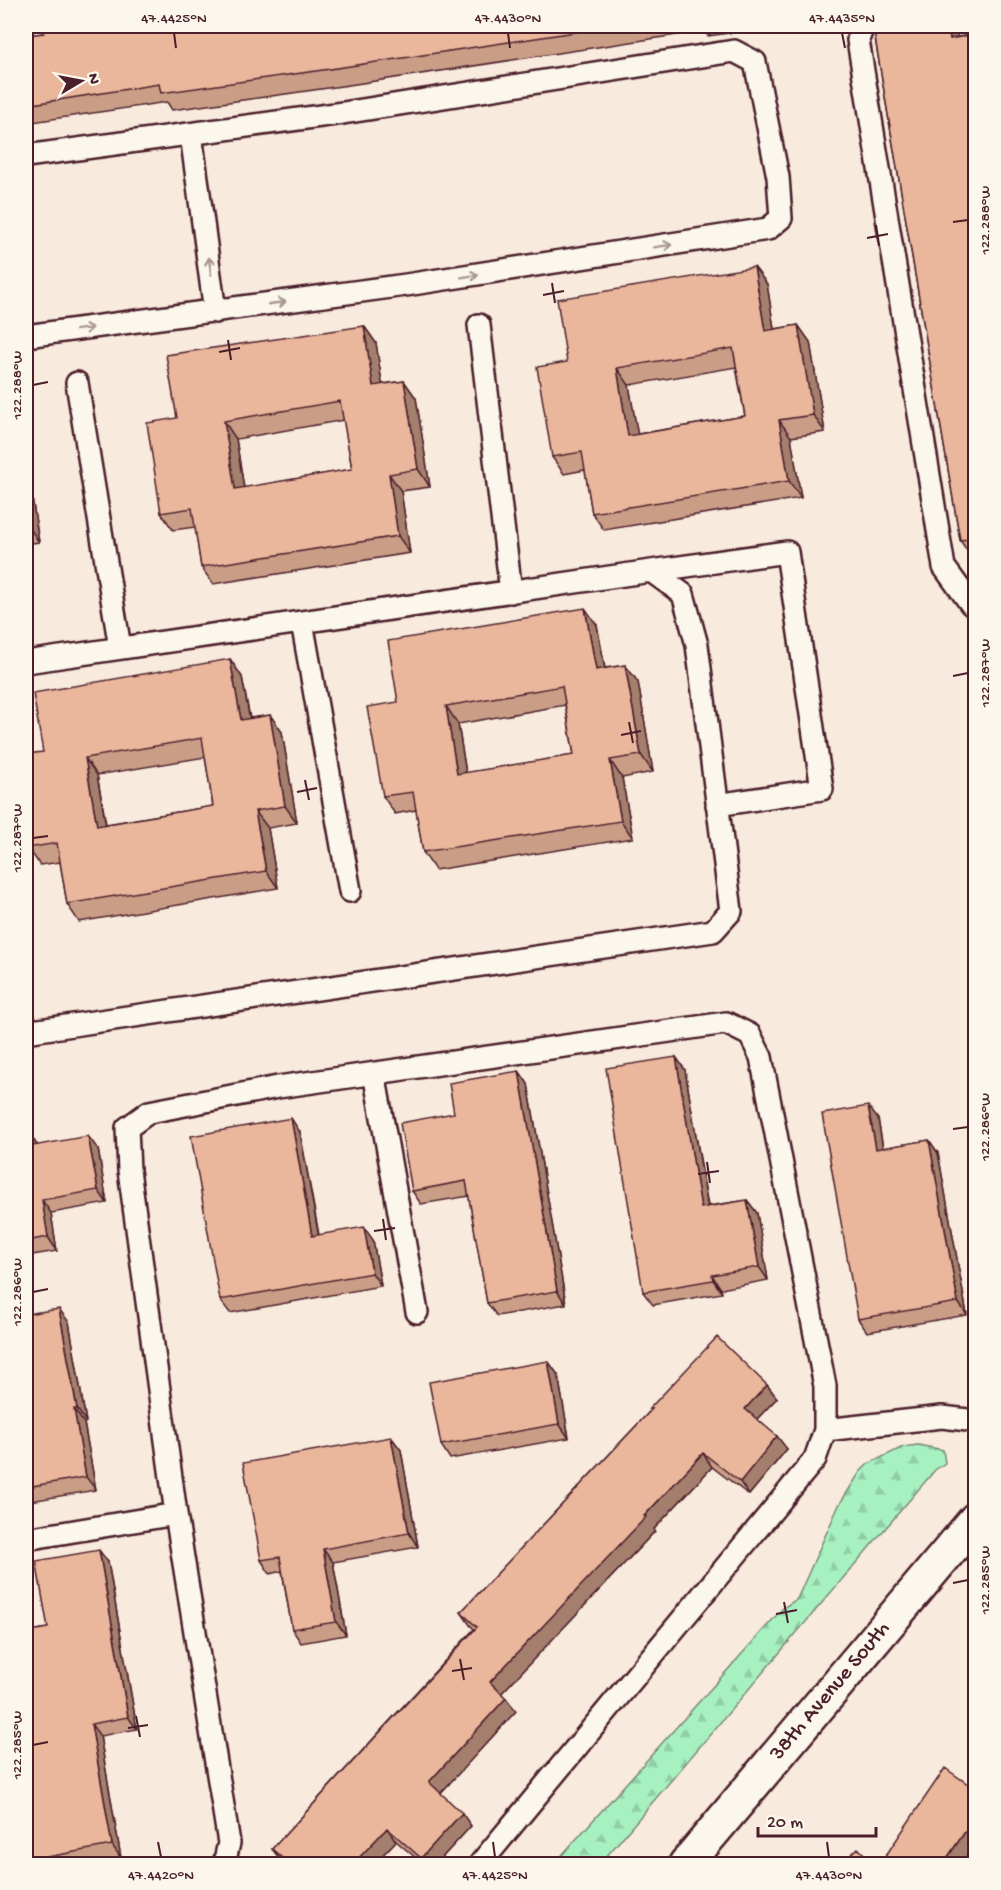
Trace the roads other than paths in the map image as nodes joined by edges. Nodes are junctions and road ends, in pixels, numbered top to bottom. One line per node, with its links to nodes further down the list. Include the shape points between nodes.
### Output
1 (863, 26): 10 (lane, via 858,40 944,567)
2 (191, 134): 3 (lane); 4 (lane, one-way to 2); 4 (lane, one-way to 2, via 768,229 781,218 778,177 755,62 734,51)
3 (26, 156)
4 (215, 312): 6 (lane, one-way to 4)
5 (479, 325): 9 (lane)
6 (26, 336)
7 (78, 383): 12 (lane)
8 (651, 571): 9 (lane); 14 (lane, via 683,594 697,645); 14 (lane, via 787,552 822,789)
9 (511, 591): 11 (lane)
10 (975, 605)
11 (302, 622): 12 (lane); 15 (lane)
12 (120, 648): 13 (lane)
13 (26, 662)
14 (717, 805): 16 (lane, via 731,911 713,930 32,1031)
15 (350, 891)
16 (26, 1024)
17 (374, 1073): 18 (lane); 20 (lane, via 726,1023 750,1035 760,1057 825,1386); 21 (lane, via 148,1112 128,1128 129,1170)
18 (417, 1312)
19 (975, 1421): 20 (lane, via 942,1417)
20 (825, 1430): 25 (lane, via 815,1459)
21 (176, 1514): 23 (lane); 24 (lane, via 229,1843)
22 (975, 1519): 26 (street, 38th Avenue South)
23 (26, 1539)
24 (224, 1864)
25 (480, 1864)
26 (686, 1864)

